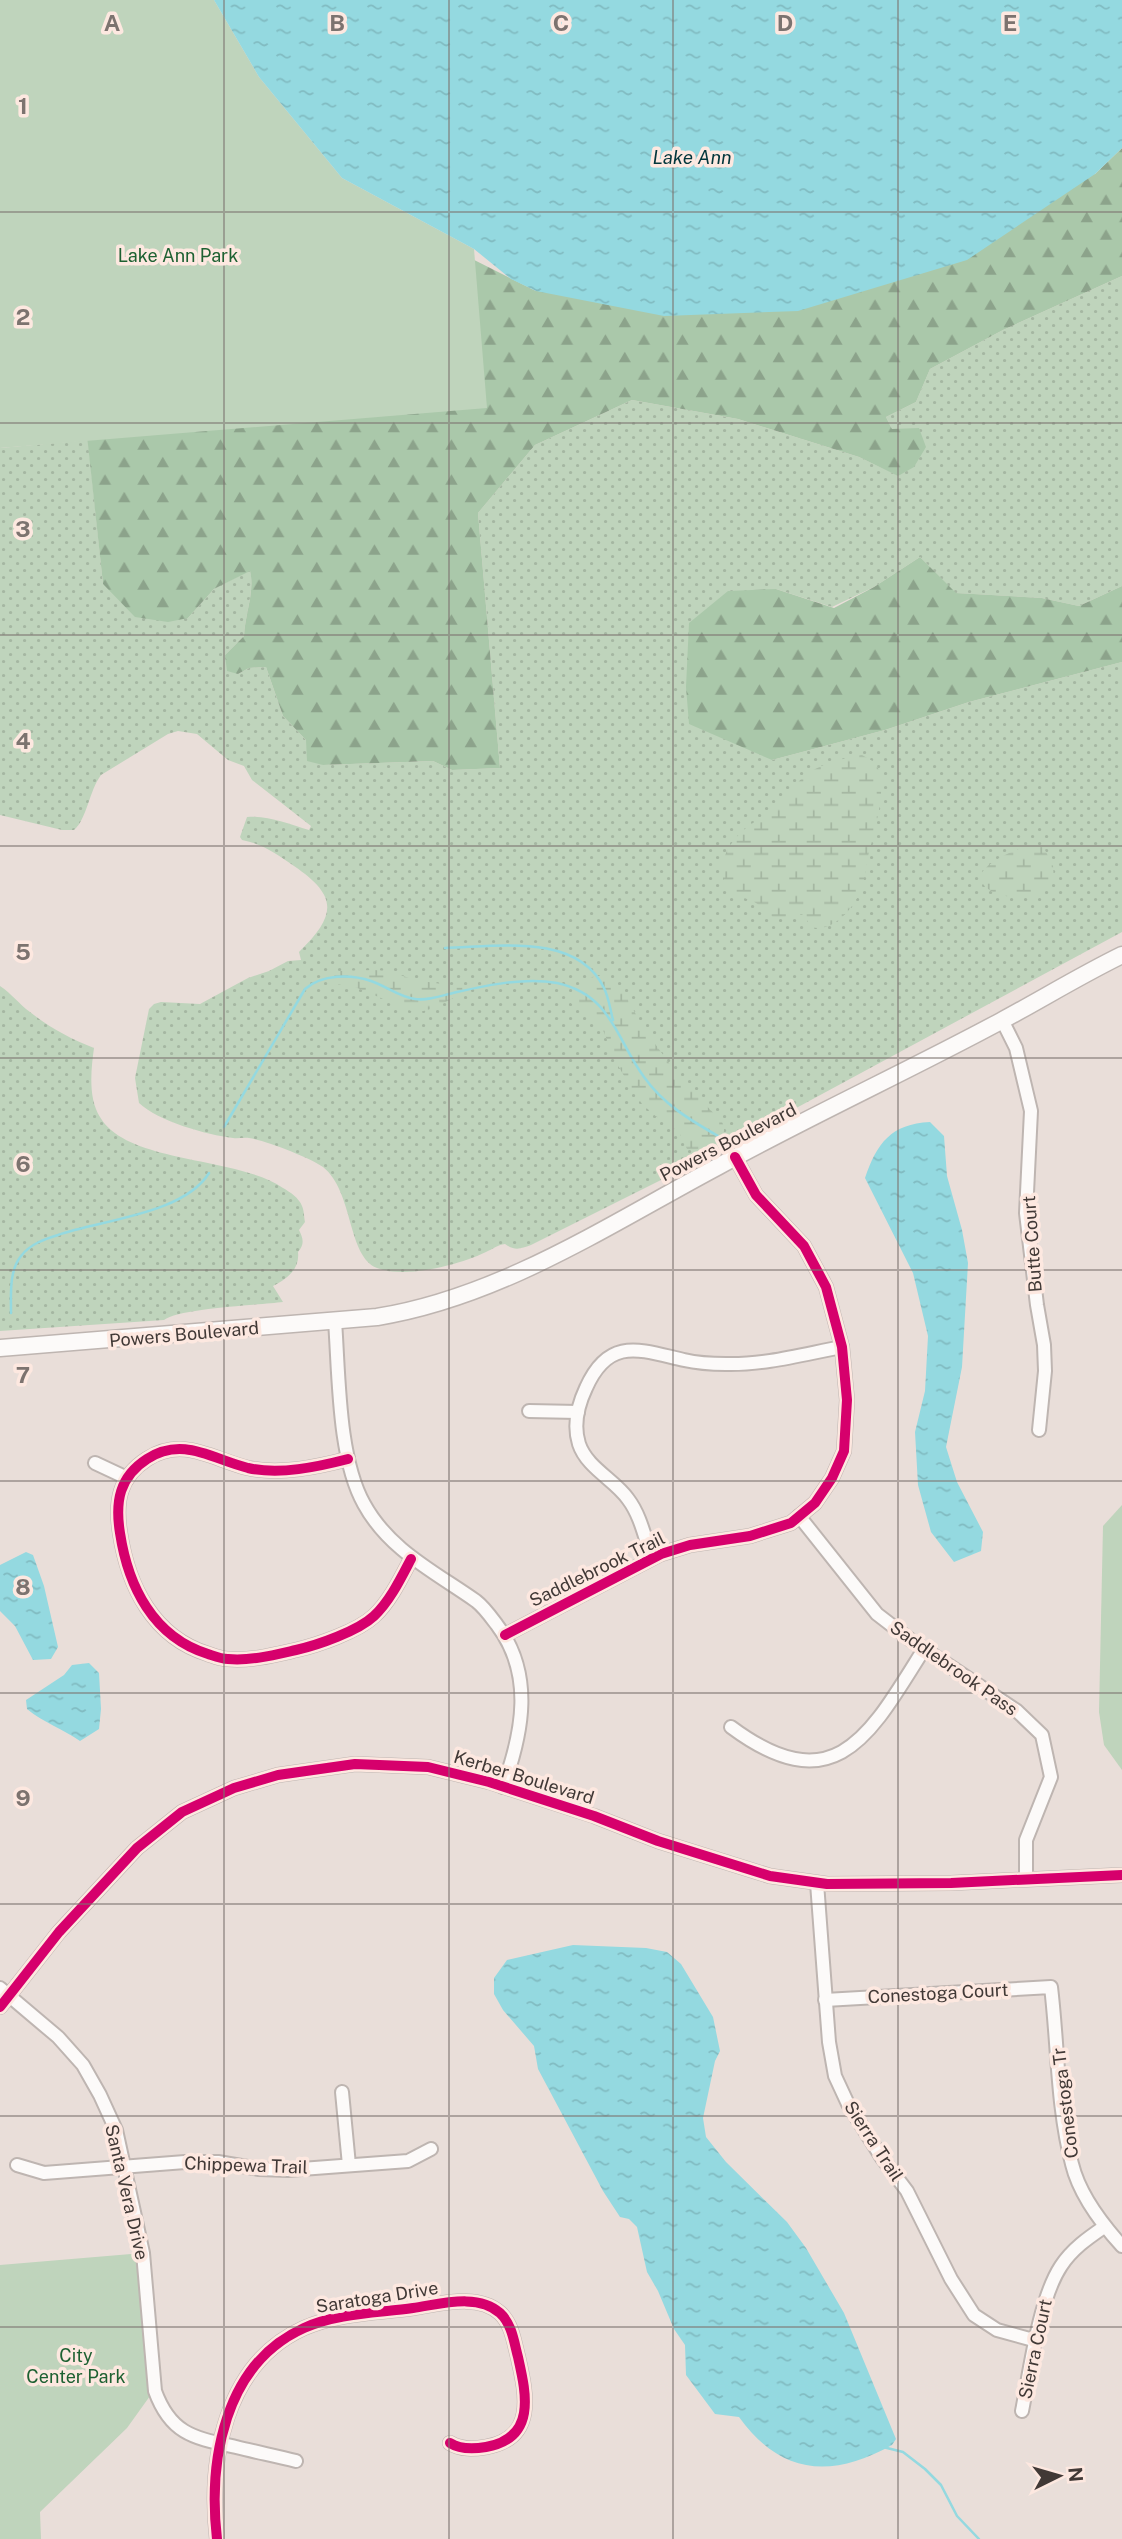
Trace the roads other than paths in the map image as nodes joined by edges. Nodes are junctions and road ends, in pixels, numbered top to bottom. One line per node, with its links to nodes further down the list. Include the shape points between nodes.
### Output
1 (1122, 955): 2 (main road, Powers Boulevard)
2 (1002, 1020): 3 (main road, Powers Boulevard); 9 (street, Butte Court, via 1016,1048 1031,1111 1026,1213 1044,1345)
3 (735, 1157): 4 (main road, Powers Boulevard, via 494,1283 418,1309); 5 (street, Saddlebrook Trail, via 756,1195 804,1246 826,1287)
4 (335, 1321): 6 (main road, Powers Boulevard); 10 (street)
5 (842, 1346): 8 (street, via 762,1363 727,1364 688,1361 641,1349 618,1352 601,1363); 13 (street, Saddlebrook Trail, via 848,1401 844,1451 815,1503)
6 (0, 1348)
7 (529, 1411): 8 (street)
8 (578, 1412): 14 (street, via 579,1446 628,1498)
9 (1039, 1430)
10 (348, 1459): 12 (street, via 274,1470 249,1468 182,1448 147,1459); 15 (street, via 364,1505)
11 (95, 1463): 12 (street)
12 (127, 1478): 15 (street, via 120,1488 118,1524 124,1558 145,1607 167,1633 194,1649 226,1659 260,1658 307,1648 349,1631 373,1617 397,1587)
13 (799, 1516): 14 (street, Saddlebrook Trail, via 791,1523 750,1535 690,1545); 17 (street, Saddlebrook Pass, via 877,1614)
14 (653, 1558): 16 (street, Saddlebrook Trail)
15 (411, 1559): 16 (street, via 478,1602)
16 (505, 1635): 19 (street, via 522,1688 518,1739)
17 (925, 1649): 18 (street, via 882,1716 854,1746 835,1756 803,1760 776,1755); 21 (street, Saddlebrook Pass, via 1017,1711 1042,1735 1051,1777 1026,1840)
18 (731, 1727)
19 (503, 1787): 22 (street, Kerber Boulevard, via 741,1869); 24 (street, Kerber Boulevard, via 428,1767 355,1764 278,1775 234,1788 182,1812 137,1848)
20 (1122, 1875): 21 (street, Kerber Boulevard)
21 (1026, 1879): 22 (street, Kerber Boulevard)
22 (817, 1883): 25 (street, Sierra Trail)
23 (1051, 1987): 25 (street, Conestoga Court); 32 (street, Conestoga Tr, via 1072,2166)
24 (5, 1992): 26 (street, Kerber Boulevard); 31 (street, Santa Vera Drive, via 83,2065 116,2130)
25 (825, 2000): 34 (street, Sierra Trail, via 835,2076 848,2104 908,2191 968,2306 997,2330)
26 (0, 2007)
27 (342, 2092): 30 (street)
28 (431, 2149): 30 (street, Chippewa Trail, via 408,2161)
29 (18, 2165): 31 (street, Chippewa Trail, via 44,2174)
30 (349, 2165): 31 (street, Chippewa Trail, via 288,2170 185,2162)
31 (125, 2168): 37 (street, Santa Vera Drive, via 144,2253 155,2391 172,2422 199,2440)
32 (1104, 2227): 33 (street, Conestoga Tr); 34 (street, Sierra Court, via 1061,2266 1048,2291)
33 (1122, 2246)
34 (1037, 2341): 35 (street, Sierra Court)
35 (1022, 2411)
36 (450, 2443): 37 (street, Saratoga Drive, via 462,2448 498,2444 517,2429 526,2410 513,2333 506,2319 483,2303 334,2319 304,2328 261,2356 230,2409)
37 (221, 2444): 38 (street, Santa Vera Drive); 39 (street, Saratoga Drive, via 215,2485)
38 (296, 2461)
39 (217, 2539)

